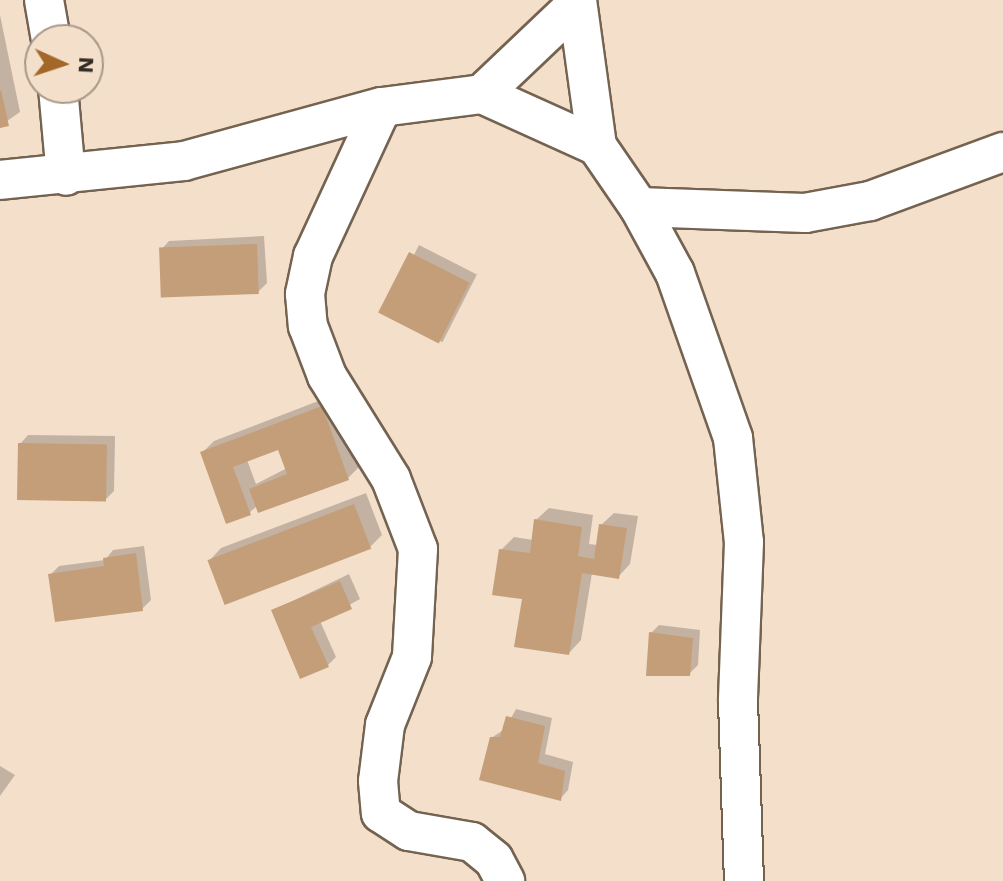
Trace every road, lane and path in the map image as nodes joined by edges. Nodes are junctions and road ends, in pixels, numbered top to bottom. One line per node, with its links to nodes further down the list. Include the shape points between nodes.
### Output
1 (44, 0): 3 (street)
2 (577, 2): 4 (street); 7 (street)
3 (48, 24)
4 (482, 94): 6 (street); 7 (street)
5 (59, 104): 9 (street)
6 (382, 107): 9 (street, via 184,161); 12 (street, via 313,256 305,294 308,326 327,376 391,479 418,549 412,657 385,725 378,781 381,813 409,831 472,842 494,860)
7 (597, 146): 11 (street)
8 (1003, 152): 11 (street, via 870,201 805,213)
9 (66, 176): 10 (street)
10 (0, 180)
11 (639, 207): 13 (street, via 675,273 733,438 741,481 744,610 738,701)
12 (505, 881)
13 (744, 881)

